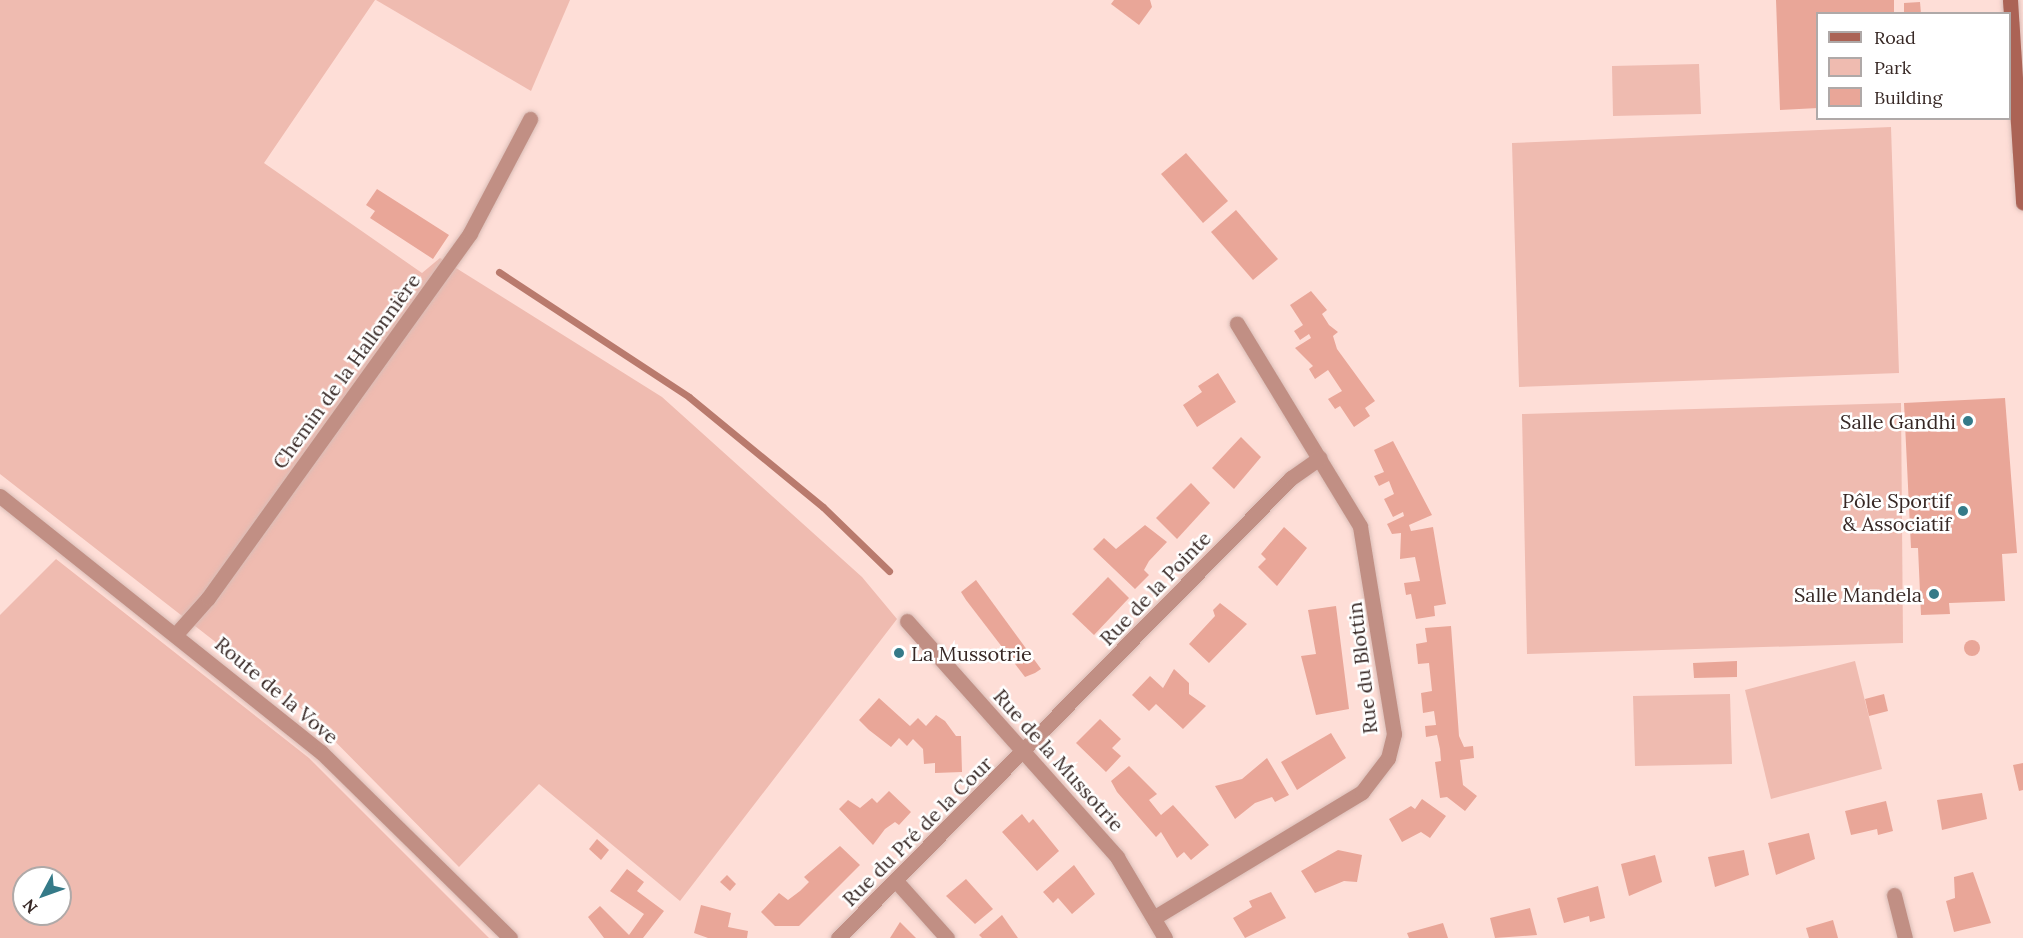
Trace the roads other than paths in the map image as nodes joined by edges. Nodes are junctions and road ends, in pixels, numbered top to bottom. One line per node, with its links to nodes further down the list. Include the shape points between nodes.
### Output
1 (2011, 12): 3 (street)
2 (530, 119): 9 (street, Chemin de la Hallonnière, via 470,233 208,598)
3 (2021, 135): 4 (street)
4 (2023, 202)
5 (1237, 324): 6 (street, Rue du Blottin)
6 (1320, 458): 10 (street, Rue de la Pointe, via 1291,478); 13 (street, Rue du Blottin, via 1360,526 1367,554 1394,734 1388,758 1362,792)
7 (0, 496): 9 (street, Route de la Vove, via 87,570)
8 (907, 621): 10 (street, Rue de la Mussotrie)
9 (176, 634): 14 (street, Route de la Vove, via 321,752)
10 (1024, 752): 11 (street, Rue du Pré de la Cour); 13 (street, Rue de la Mussotrie, via 1117,857)
11 (897, 882): 15 (street, Rue du Pré de la Cour); 16 (street)
12 (1894, 895): 18 (street)
13 (1155, 917): 17 (street, Rue de la Mussotrie)
14 (510, 938)
15 (838, 938)
16 (947, 938)
17 (1165, 938)
18 (1905, 938)

